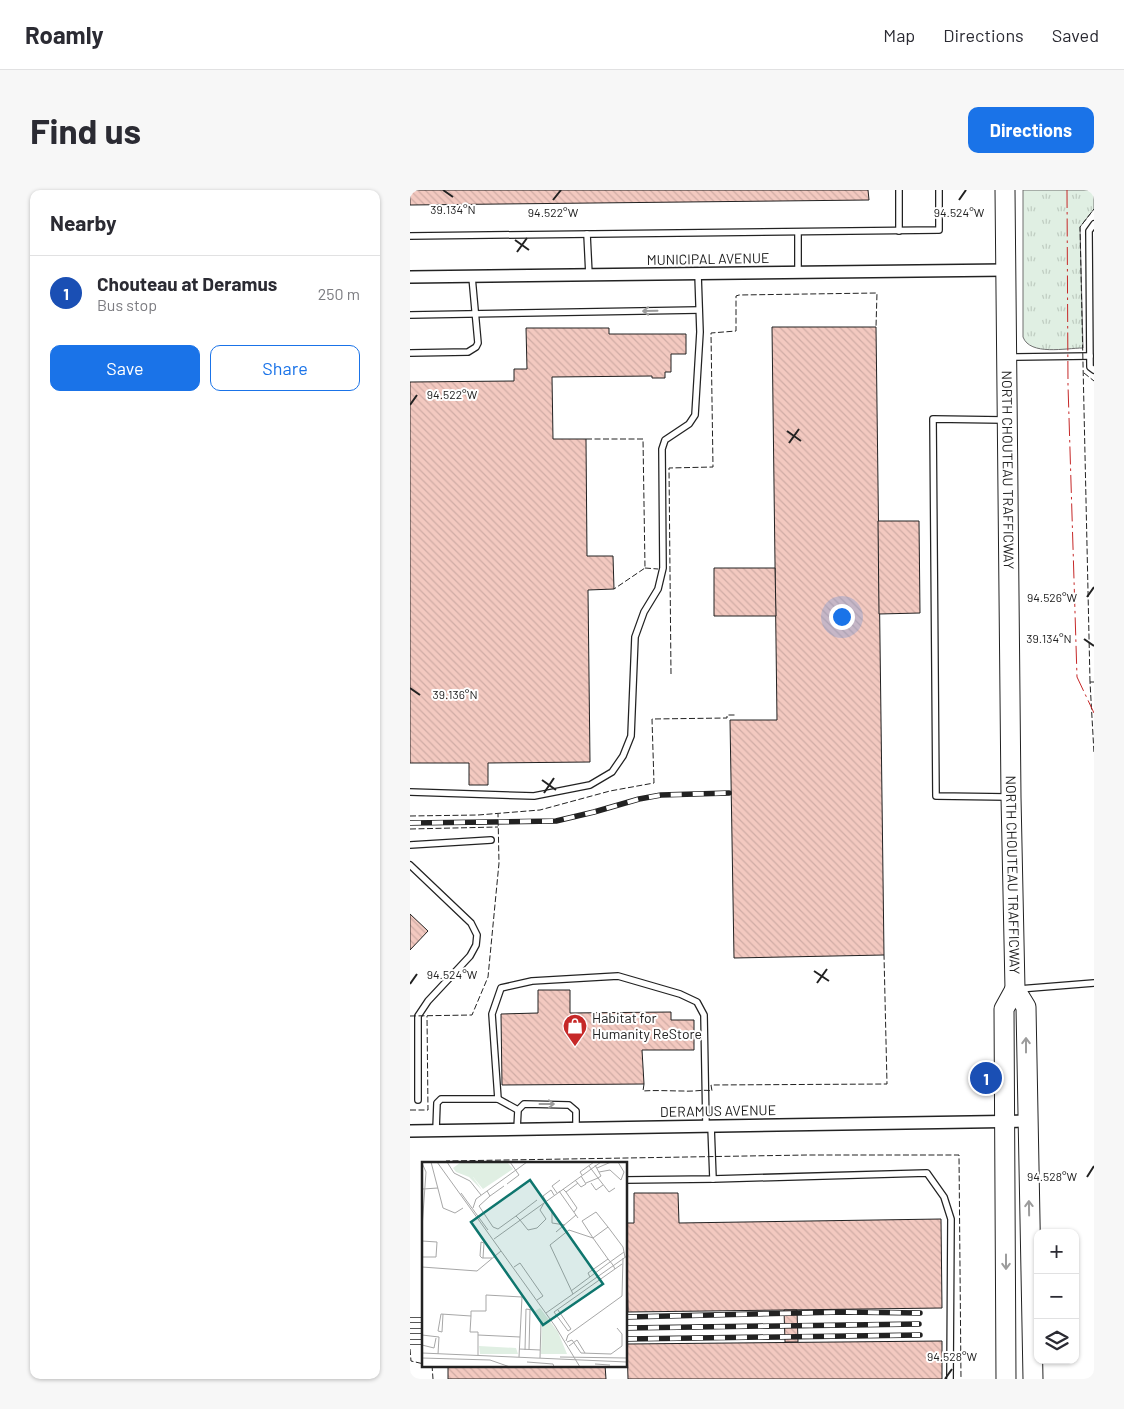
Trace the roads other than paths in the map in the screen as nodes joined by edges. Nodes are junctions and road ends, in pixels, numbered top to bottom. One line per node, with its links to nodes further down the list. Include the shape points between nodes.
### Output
1 (899, 190): 5 (lane)
2 (939, 190): 5 (lane, via 939,230)
3 (1005, 190): 9 (main road, NORTH CHOUTEAU TRAFFICWAY)
4 (1094, 224): 19 (lane, via 1089,231)
5 (899, 231): 6 (lane)
6 (798, 232): 7 (lane); 10 (lane)
7 (587, 234): 8 (lane); 12 (lane)
8 (410, 236)
9 (1006, 270): 10 (street, MUNICIPAL AVENUE); 20 (main road, NORTH CHOUTEAU TRAFFICWAY)
10 (798, 272): 11 (street, MUNICIPAL AVENUE)
11 (698, 274): 12 (street, MUNICIPAL AVENUE); 15 (lane)
12 (589, 275): 13 (street, MUNICIPAL AVENUE)
13 (472, 276): 14 (street, MUNICIPAL AVENUE); 16 (lane)
14 (410, 277)
15 (699, 310): 16 (lane, one-way to 16); 23 (lane, via 695,415 689,424 665,440 662,449 663,568 658,589 644,612 635,637 631,736 623,756 612,772 590,785 534,796)
16 (476, 313): 17 (lane); 18 (lane, via 478,343 472,351)
17 (410, 314)
18 (410, 353)
19 (1090, 356): 20 (lane); 21 (lane, via 1090,367)
20 (1007, 358): 22 (main road, NORTH CHOUTEAU TRAFFICWAY)
21 (1094, 370)
22 (1007, 420): 24 (main road, NORTH CHOUTEAU TRAFFICWAY); 24 (lane, via 933,419 936,796)
23 (410, 792)
24 (1010, 797): 29 (main road, NORTH CHOUTEAU TRAFFICWAY)
25 (491, 840): 26 (lane)
26 (410, 845)
27 (410, 865): 31 (lane, via 471,923 477,935 470,956 418,1016)
28 (1094, 983): 29 (lane)
29 (1015, 989): 33 (main road, NORTH CHOUTEAU TRAFFICWAY, one-way to 29, via 1026,1007); 34 (main road, NORTH CHOUTEAU TRAFFICWAY, via 1004,1009)
30 (498, 1099): 32 (lane); 35 (lane, via 492,1014 501,988 532,981 618,976 697,1002 704,1016); 38 (lane, via 441,1099 437,1103)
31 (418, 1100)
32 (518, 1110): 36 (lane, one-way to 36, via 524,1104 570,1105 576,1111); 37 (lane)
33 (1027, 1121): 34 (street, DERAMUS AVENUE); 44 (main road, NORTH CHOUTEAU TRAFFICWAY, one-way to 33)
34 (1005, 1122): 35 (street, DERAMUS AVENUE); 43 (main road, NORTH CHOUTEAU TRAFFICWAY, one-way to 43)
35 (708, 1126): 36 (street, DERAMUS AVENUE); 40 (lane)
36 (576, 1128): 37 (street, DERAMUS AVENUE)
37 (517, 1129): 38 (street, DERAMUS AVENUE)
38 (436, 1130): 39 (street, DERAMUS AVENUE)
39 (410, 1131)
40 (713, 1178): 41 (lane); 42 (lane, via 927,1173 944,1197 951,1219)
41 (628, 1180)
42 (950, 1379)
43 (1006, 1379)
44 (1033, 1379)

